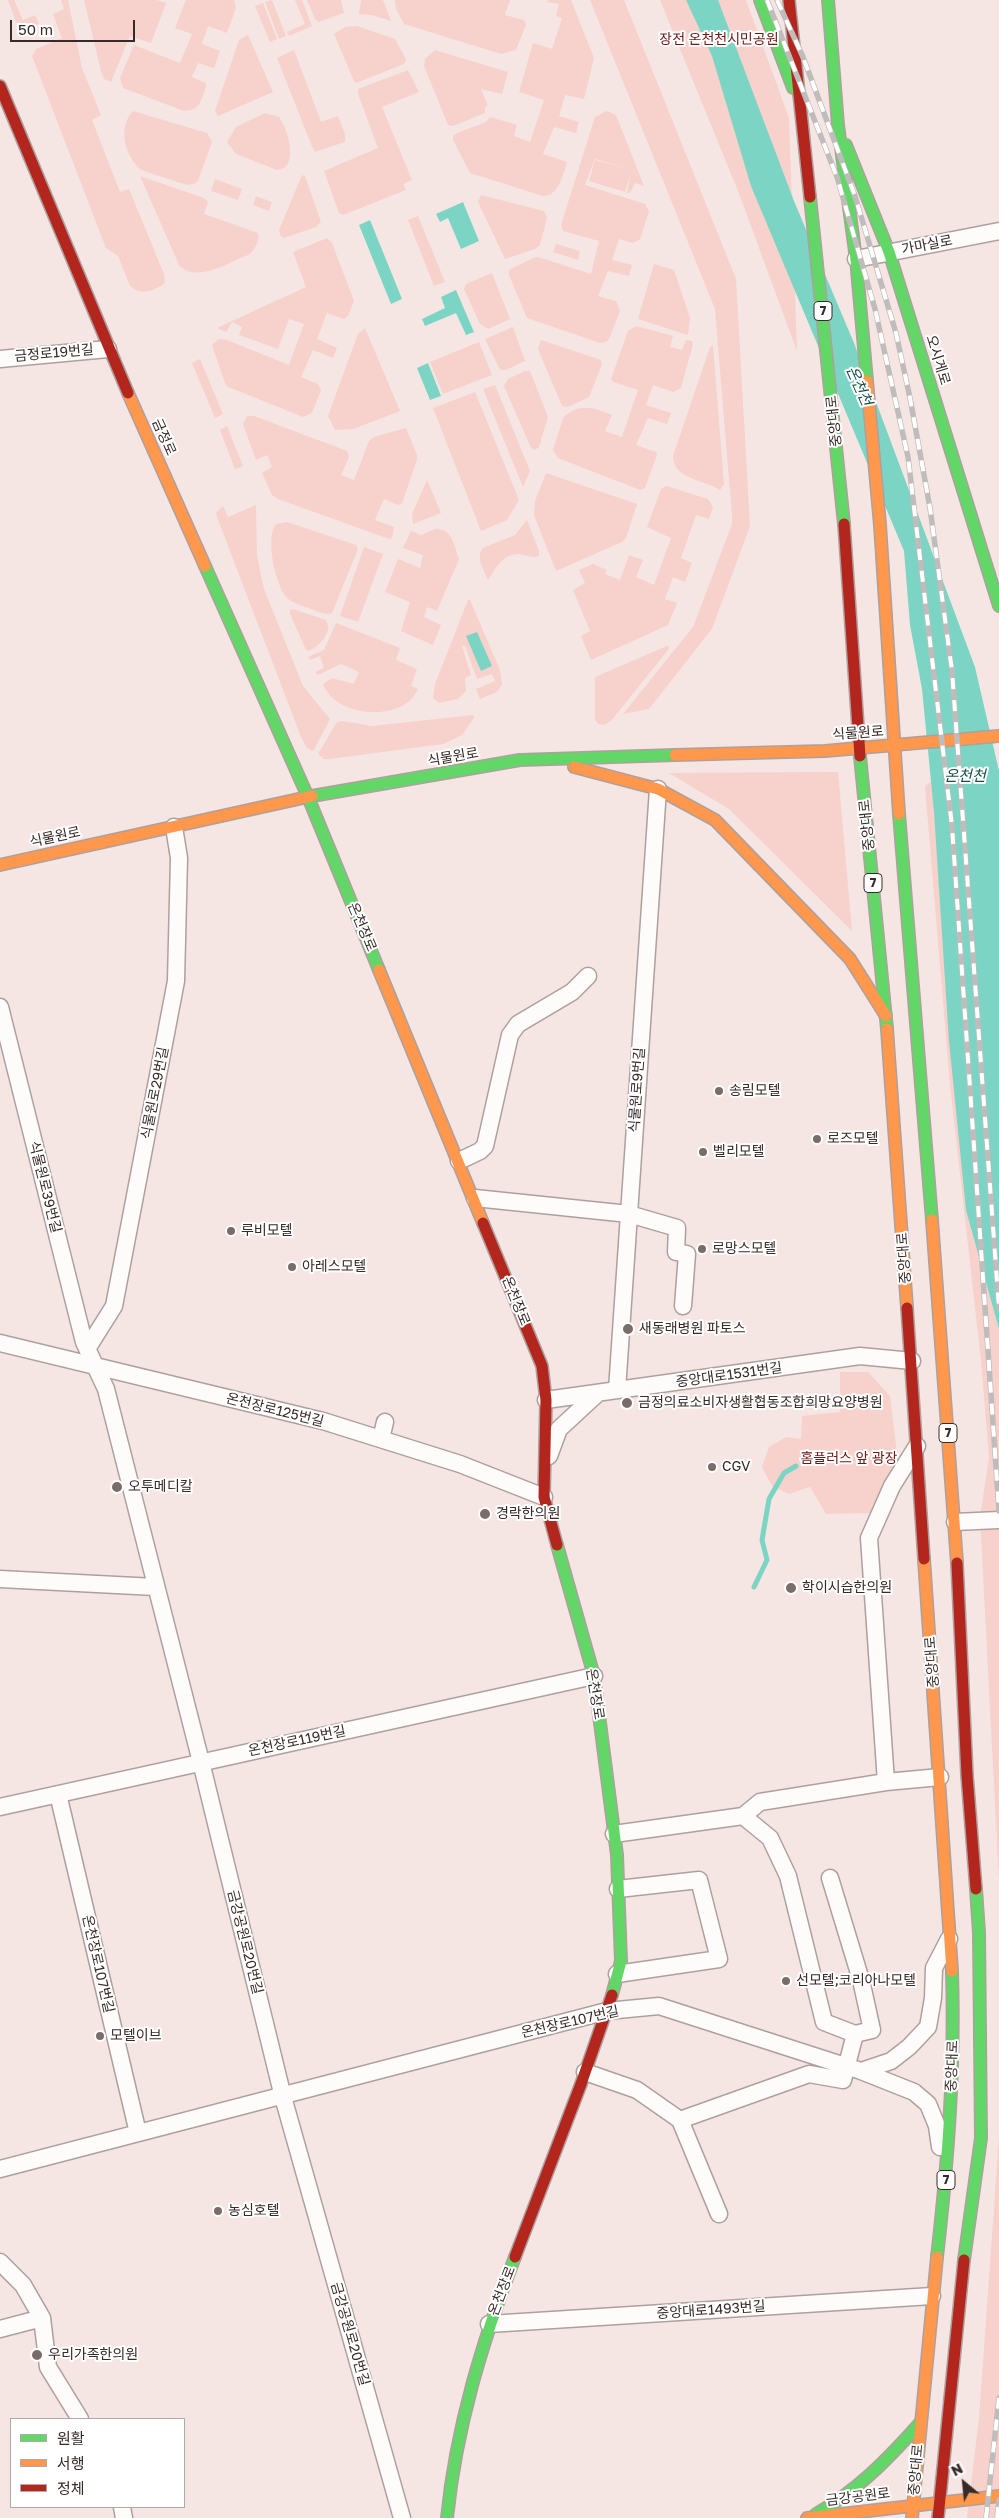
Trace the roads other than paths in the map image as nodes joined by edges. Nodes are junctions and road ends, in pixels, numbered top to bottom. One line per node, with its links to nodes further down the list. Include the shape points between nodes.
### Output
1 (760, 0): 5 (main road)
2 (789, 0): 5 (main road, 중앙대로 / 7)
3 (828, 0): 6 (main road, 중앙대로 / 7)
4 (0, 86): 10 (main road, 금정로)
5 (801, 110): 15 (main road, 중앙대로 / 7, via 844,512)
6 (838, 125): 8 (main road, 오시게로); 9 (main road, 중앙대로 / 7)
7 (999, 231): 8 (street, 가마실로)
8 (888, 252): 9 (street, 가마실로); 12 (main road, 오시게로)
9 (856, 259): 14 (main road, 중앙대로 / 7, via 880,524)
10 (108, 349): 11 (street, 금정로19번길); 18 (main road, 금정로)
11 (0, 359)
12 (999, 606)
13 (999, 736): 14 (main road, 식물원로)
14 (893, 746): 15 (main road, 식물원로); 41 (main road, 중앙대로 / 7, via 917,1012)
15 (859, 749): 16 (main road, 식물원로); 23 (main road, 중앙대로 / 7)
16 (520, 760): 17 (main road, via 582,768); 18 (main road, 식물원로)
17 (658, 789): 23 (main road, via 715,820 850,959); 26 (street, 식물원로9번길)
18 (308, 797): 19 (main road, 식물원로); 24 (main road, 온천장로)
19 (174, 827): 20 (main road, 식물원로); 29 (street, 식물원로29번길, via 179,858 176,981 114,1306)
20 (0, 865)
21 (588, 976): 24 (street, via 572,992 518,1024 510,1035 485,1146 480,1152)
22 (0, 1007): 29 (street, 식물원로39번길)
23 (886, 1016): 30 (main road, 중앙대로 / 7)
24 (459, 1161): 25 (main road, 온천장로)
25 (474, 1198): 26 (street); 34 (main road, 온천장로, via 542,1366)
26 (629, 1214): 27 (street, via 678,1228 676,1252 687,1254); 32 (street, 식물원로9번길)
27 (683, 1306)
28 (0, 1343): 31 (street, 온천장로125번길)
29 (87, 1349): 31 (street, 식물원로39번길)
30 (912, 1361): 32 (street, 중앙대로1531번길, via 860,1356); 37 (main road, 중앙대로 / 7)
31 (94, 1366): 36 (street, 온천장로125번길, via 323,1421); 43 (street, 금강공원로20번길, via 106,1390)
32 (617, 1390): 33 (street, 중앙대로1531번길)
33 (598, 1393): 34 (street, 중앙대로1531번길); 38 (street, via 559,1430)
34 (546, 1400): 38 (main road, 온천장로)
35 (385, 1422): 36 (street)
36 (380, 1439): 39 (street, 온천장로125번길, via 460,1464)
37 (918, 1444): 46 (main road, 중앙대로 / 7); 47 (street, via 892,1486 869,1538)
38 (545, 1468): 39 (main road, 온천장로)
39 (544, 1497): 44 (main road, 온천장로)
40 (999, 1520): 41 (street)
41 (955, 1522): 74 (main road, 중앙대로 / 7, via 979,1933 981,2138 959,2294)
42 (0, 1579): 43 (street)
43 (155, 1587): 45 (street, 금강공원로20번길)
44 (594, 1676): 45 (street, 온천장로119번길); 51 (main road, 온천장로)
45 (201, 1762): 48 (street, 온천장로119번길); 60 (street, 금강공원로20번길)
46 (940, 1777): 47 (street); 54 (main road, 중앙대로 / 7)
47 (886, 1782): 50 (street, via 760,1802)
48 (58, 1794): 49 (street, 온천장로119번길); 62 (street, 온천장로107번길)
49 (0, 1808)
50 (743, 1816): 51 (street); 57 (street, via 770,1838 788,1876 824,2022)
51 (614, 1834): 53 (main road, 온천장로)
52 (830, 1878): 57 (street, via 861,1980 872,2030)
53 (618, 1890): 55 (main road, 온천장로, via 621,1961); 55 (street, via 699,1880 719,1959)
54 (952, 1935): 58 (street, via 934,1968 928,2027 909,2048 891,2061); 63 (main road, 중앙대로 / 7, via 954,2046)
55 (617, 1974): 56 (main road, 온천장로)
56 (607, 2011): 58 (street, 온천장로107번길, via 659,2006); 59 (main road, 온천장로); 60 (street, 온천장로107번길)
57 (855, 2034): 58 (street)
58 (853, 2069): 61 (street, via 843,2080 810,2074); 63 (street, 온천장로107번길, via 914,2092 928,2104)
59 (585, 2072): 61 (street, via 637,2090); 69 (main road, 온천장로)
60 (283, 2097): 62 (street, 온천장로107번길); 76 (street, 금강공원로20번길)
61 (680, 2120): 65 (street)
62 (138, 2133): 64 (street, 온천장로107번길)
63 (947, 2168): 67 (main road, 중앙대로 / 7)
64 (0, 2169)
65 (719, 2214)
66 (0, 2262): 68 (street, via 23,2285)
67 (932, 2296): 69 (street, 중앙대로1493번길); 72 (main road, 중앙대로 / 7)
68 (42, 2318): 70 (street); 71 (street, via 48,2366)
69 (490, 2324): 77 (main road, 온천장로, via 468,2397)
70 (0, 2329)
71 (79, 2418)
72 (920, 2423): 75 (main road, 중앙대로 / 7); 78 (main road, via 901,2446 836,2504)
73 (999, 2496): 74 (main road, 금강공원로)
74 (940, 2502): 75 (main road, 금강공원로); 80 (main road, 중앙대로 / 7)
75 (914, 2505): 78 (main road, 금강공원로); 79 (main road, 중앙대로 / 7)
76 (402, 2518)
77 (447, 2518)
78 (809, 2518)
79 (912, 2518)
80 (938, 2518)

